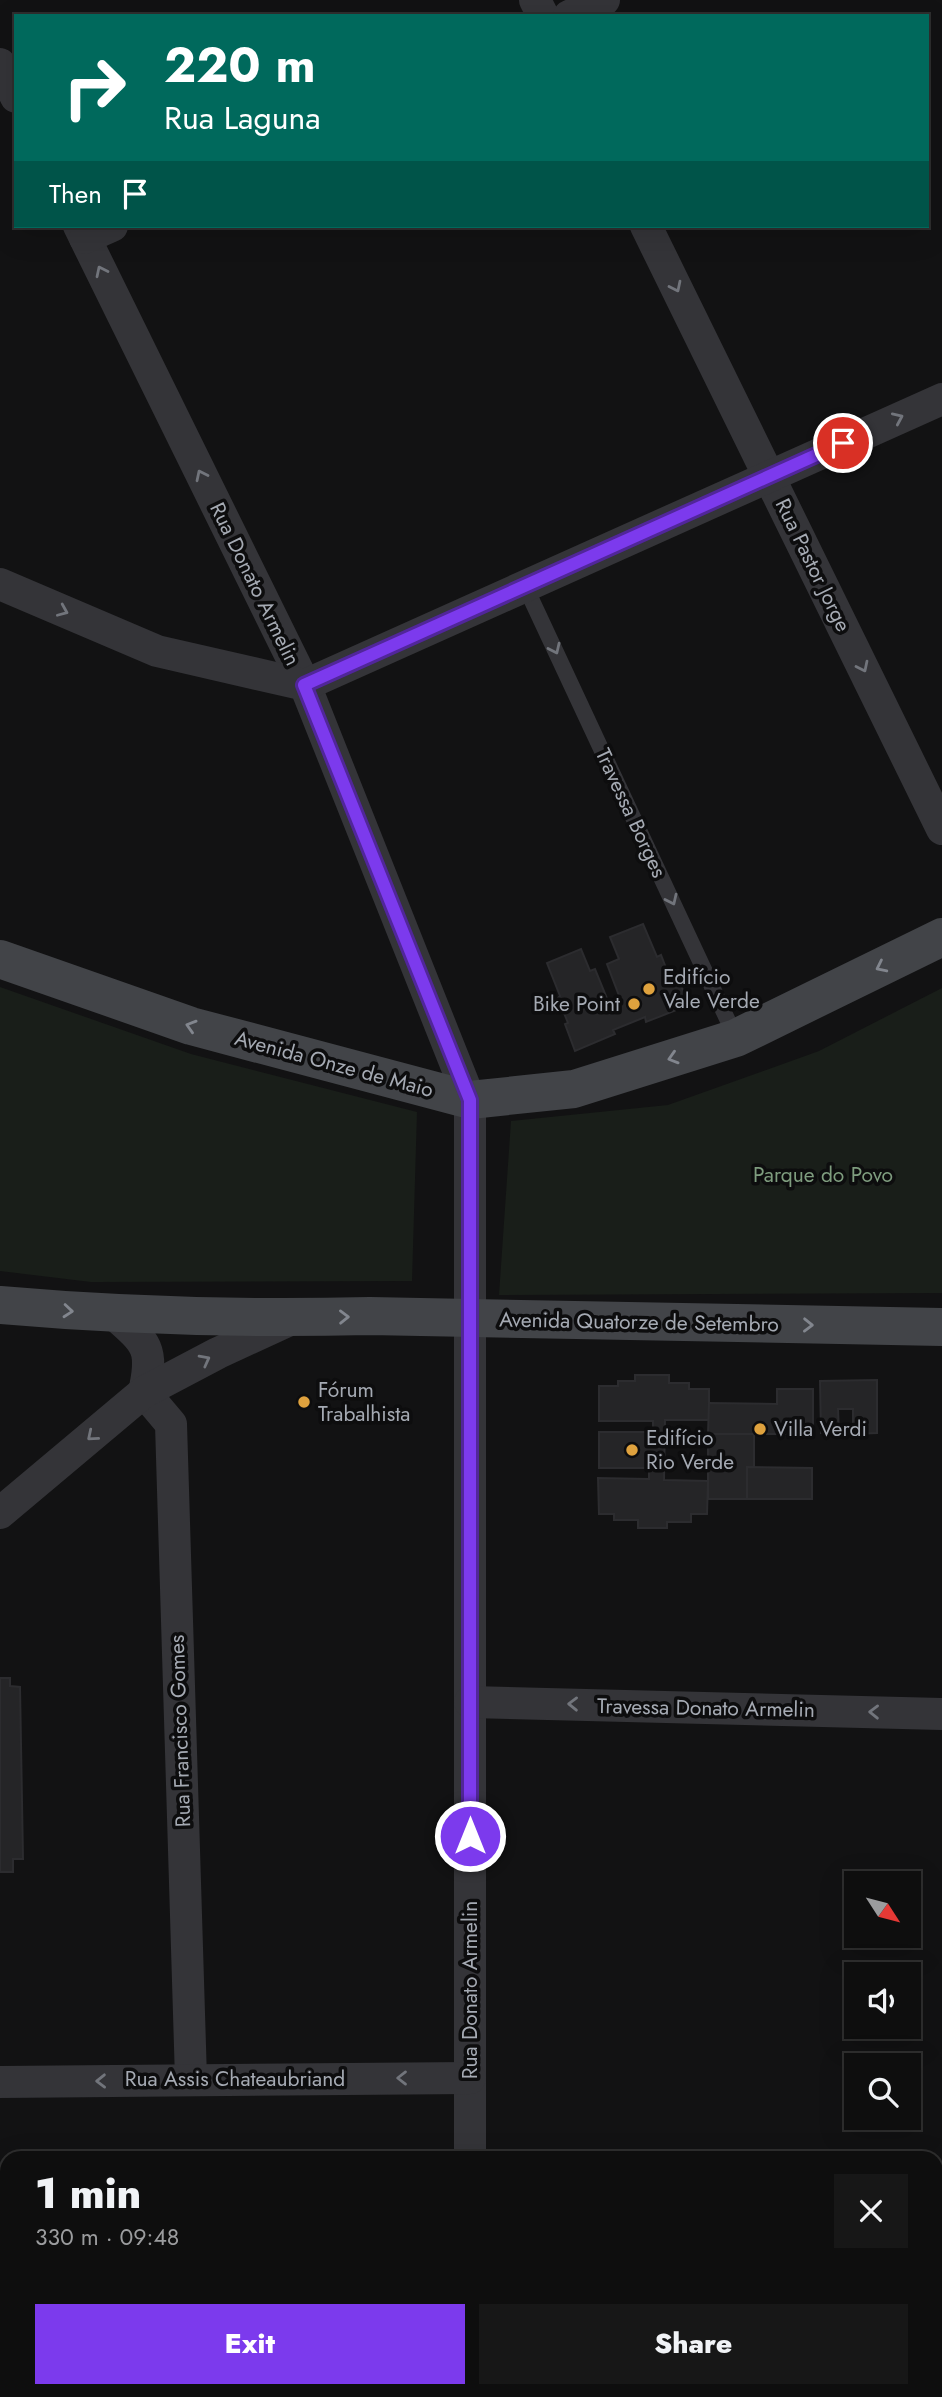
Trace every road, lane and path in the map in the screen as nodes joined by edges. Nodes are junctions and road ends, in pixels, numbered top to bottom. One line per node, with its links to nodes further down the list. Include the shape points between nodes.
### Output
1 (604, 0): 2 (street)
2 (573, 14)
3 (0, 64): 4 (street)
4 (14, 93)
5 (647, 228): 8 (street, Rua Pastor Jorge, one-way to 8)
6 (92, 230): 11 (street, Rua Donato Armelin, one-way to 6)
7 (942, 399): 8 (street, one-way to 7)
8 (768, 475): 10 (street); 12 (street, Rua Pastor Jorge, one-way to 12)
9 (0, 584): 11 (street, one-way to 11, via 157,652)
10 (526, 587): 11 (street); 15 (lane, Travessa Borges, one-way to 15)
11 (304, 685): 16 (street, Rua Donato Armelin)
12 (942, 830)
13 (942, 937): 15 (street, Avenida Onze de Maio, one-way to 15)
14 (0, 959): 16 (street, Avenida Onze de Maio, one-way to 14, via 191,1026)
15 (736, 1038): 16 (street, Avenida Onze de Maio, one-way to 16, via 574,1089)
16 (470, 1100): 20 (street, Rua Donato Armelin)
17 (0, 1305): 18 (street, Avenida Quatorze de Setembro, one-way to 18)
18 (115, 1315): 19 (street, Avenida Quatorze de Setembro); 22 (street, via 148,1348 150,1366)
19 (294, 1318): 20 (street, Avenida Quatorze de Setembro, one-way to 20); 22 (street, one-way to 19)
20 (470, 1319): 21 (street, Avenida Quatorze de Setembro, one-way to 21); 24 (street, Rua Donato Armelin)
21 (942, 1327)
22 (144, 1392): 23 (street, one-way to 23); 27 (street, Rua Francisco Gomes, via 171,1424)
23 (0, 1513)
24 (470, 1702): 25 (street, Travessa Donato Armelin, one-way to 24); 26 (street, Rua Donato Armelin)
25 (942, 1714)
26 (470, 2078): 27 (street, Rua Assis Chateaubriand, one-way to 27); 29 (street, Rua Donato Armelin)
27 (191, 2079): 28 (street, Rua Assis Chateaubriand, one-way to 28)
28 (0, 2082)
29 (470, 2151)

